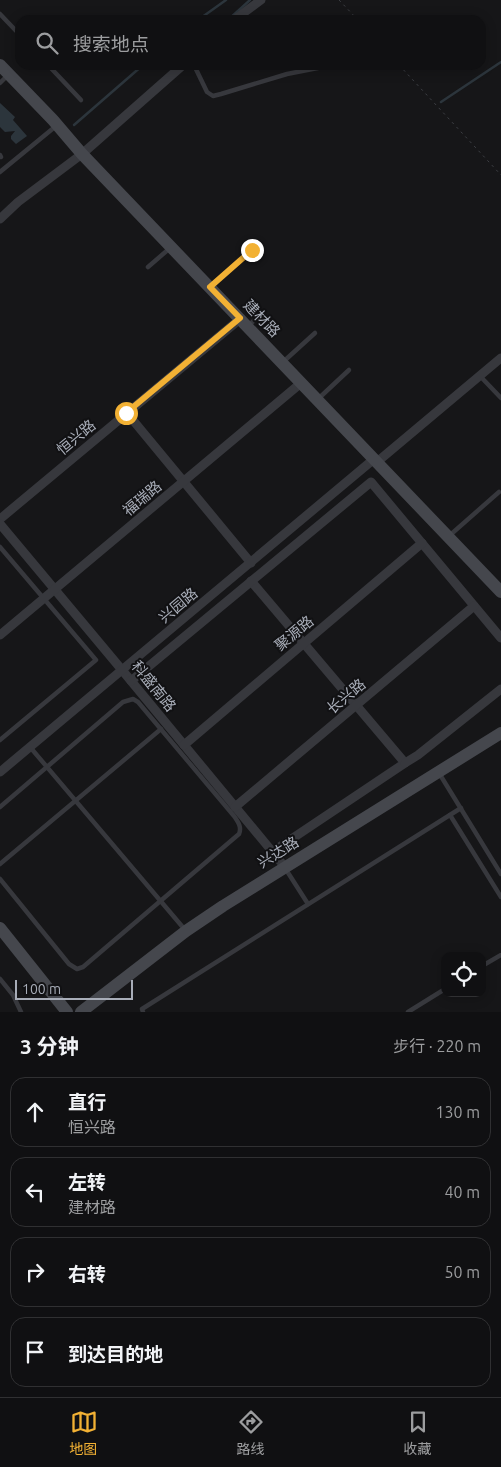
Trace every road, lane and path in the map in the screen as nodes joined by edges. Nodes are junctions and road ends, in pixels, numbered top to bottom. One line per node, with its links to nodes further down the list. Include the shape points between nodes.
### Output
1 (261, 0): 4 (street)
2 (339, 0): 5 (path)
3 (0, 14): 6 (lane)
4 (241, 15)
5 (353, 15)
6 (15, 30)
7 (53, 70): 13 (lane)
8 (177, 70): 15 (street)
9 (196, 70): 10 (lane, via 212,96)
10 (307, 70)
11 (404, 70): 17 (path)
12 (3, 74): 14 (street, 建材路)
13 (80, 100)
14 (57, 125): 15 (street, 建材路); 16 (lane)
15 (82, 154): 18 (street); 19 (street, 建材路)
16 (0, 172)
17 (501, 175)
18 (0, 219)
19 (171, 247): 21 (lane); 22 (street, 建材路)
20 (252, 250): 22 (lane)
21 (148, 267)
22 (210, 287): 24 (street, 建材路)
23 (260, 315): 24 (lane)
24 (243, 323): 27 (street, 建材路); 33 (street, 恒兴路)
25 (315, 332): 27 (lane)
26 (501, 358): 29 (street, 兴园路)
27 (282, 363): 30 (street, 建材路)
28 (349, 370): 32 (lane)
29 (480, 376): 31 (lane); 34 (street, 兴园路)
30 (301, 383): 32 (street, 建材路); 35 (street, 福瑞路)
31 (501, 398)
32 (317, 400): 34 (street, 建材路)
33 (126, 413): 35 (street); 37 (street, 恒兴路)
34 (376, 461): 39 (street, 建材路); 42 (street, 兴园路)
35 (183, 482): 42 (street); 44 (street, 福瑞路)
36 (499, 492): 39 (lane)
37 (0, 519)
38 (0, 524): 44 (street, 科盛南路)
39 (448, 536): 45 (street, 建材路)
40 (422, 543): 43 (street, via 371,482); 47 (street); 50 (street, 聚源路)
41 (0, 547): 46 (lane)
42 (251, 562): 51 (street, 兴园路)
43 (251, 581): 50 (street); 52 (street)
44 (55, 589): 46 (street, 福瑞路); 51 (street, 科盛南路)
45 (501, 592)
46 (44, 598): 48 (street, 福瑞路); 57 (lane, via 96,660)
47 (474, 606): 49 (street); 54 (street, 长兴路)
48 (0, 635)
49 (501, 638)
50 (304, 643): 54 (street); 58 (street, 聚源路)
51 (122, 670): 52 (street, 科盛南路); 59 (street, 兴园路)
52 (131, 681): 58 (street, 科盛南路)
53 (501, 689): 60 (street)
54 (356, 705): 60 (street); 65 (street, 长兴路)
55 (161, 729): 61 (lane, via 138,702 128,700); 64 (lane); 75 (lane, via 234,816 240,832)
56 (501, 733): 62 (street, 兴达路)
57 (0, 740)
58 (184, 745): 65 (street, 科盛南路)
59 (30, 746): 61 (lane); 63 (street, 兴园路)
60 (405, 763): 69 (street)
61 (47, 766): 64 (lane); 66 (lane)
62 (438, 771): 67 (lane); 71 (street, 兴达路)
63 (0, 772)
64 (76, 800): 70 (lane); 75 (lane)
65 (235, 806): 69 (street, 科盛南路)
66 (0, 807)
67 (461, 808): 68 (lane); 72 (lane)
68 (450, 815): 74 (lane); 76 (lane)
69 (272, 852): 71 (street, 科盛南路)
70 (0, 864)
71 (285, 867): 76 (lane); 78 (street, 兴达路)
72 (501, 874)
73 (0, 879): 75 (lane, via 69,964 77,969)
74 (501, 897)
75 (161, 900): 78 (lane)
76 (308, 904): 86 (lane, via 142,1009)
77 (0, 928): 84 (street)
78 (186, 931): 85 (street, 兴达路)
79 (501, 954): 80 (lane)
80 (486, 963)
81 (0, 979): 83 (lane)
82 (441, 991): 87 (lane)
83 (21, 1012)
84 (67, 1012)
85 (81, 1012)
86 (143, 1012)
87 (408, 1012)

